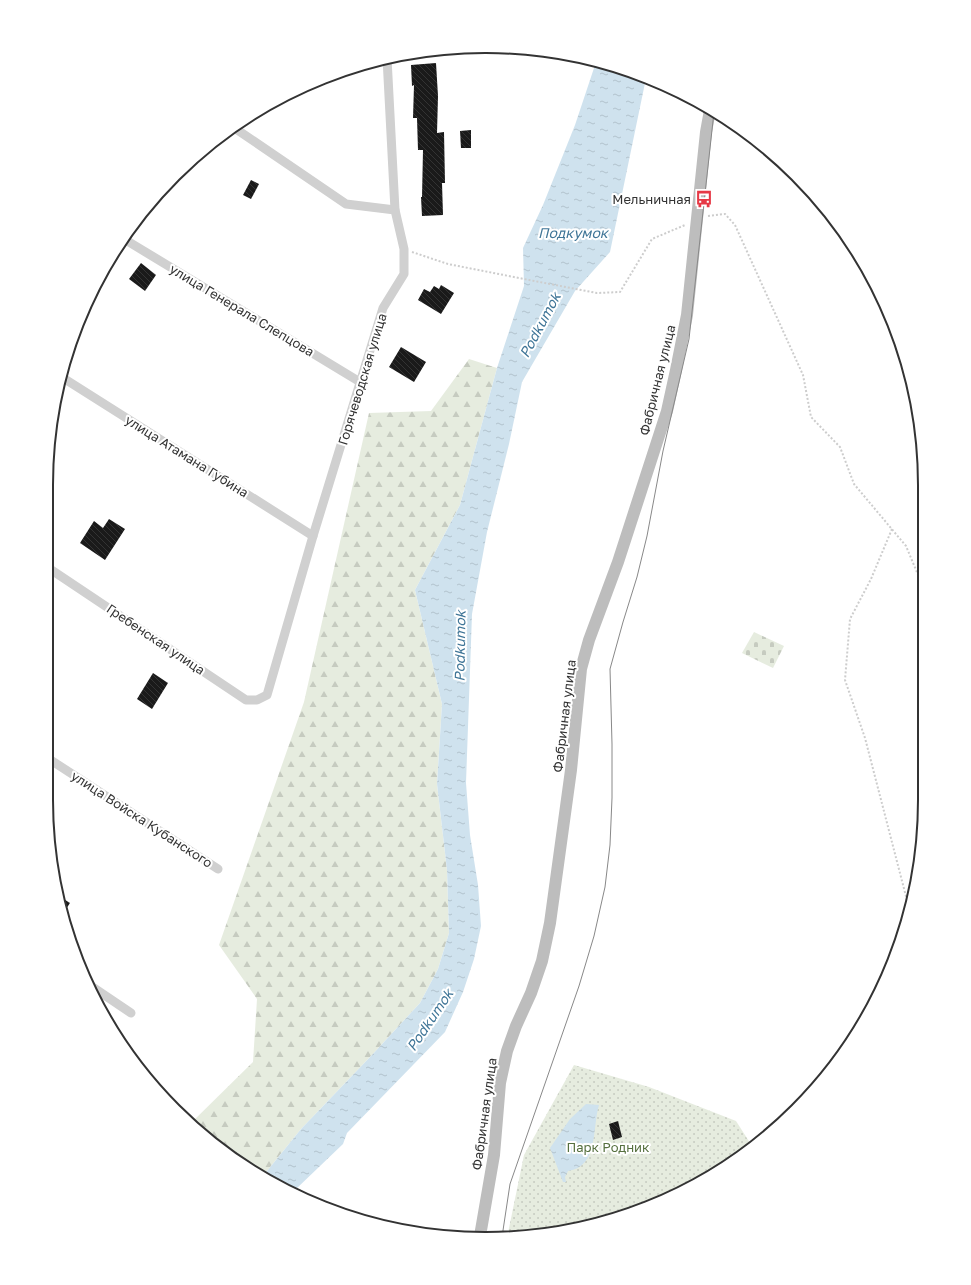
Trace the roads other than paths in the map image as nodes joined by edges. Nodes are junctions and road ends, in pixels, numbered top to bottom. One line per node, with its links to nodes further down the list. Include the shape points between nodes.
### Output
1 (387, 65): 4 (street, Горячеводская улица)
2 (709, 115): 15 (main road, Фабричная улица, via 687,315 676,370 666,411 581,669 571,770 550,922 542,962 507,1051 500,1083 494,1156)
3 (238, 131): 4 (street, via 346,204)
4 (395, 210): 7 (street, Горячеводская улица, via 404,249 404,274 383,308)
5 (128, 242): 7 (street, улица Генерала Слепцова)
6 (66, 380): 8 (street, улица Атамана Губина)
7 (360, 382): 8 (street, Горячеводская улица)
8 (313, 536): 10 (street, Горячеводская улица)
9 (53, 571): 10 (street, Гребенская улица, via 246,700 257,700)
10 (267, 695)
11 (53, 762): 12 (street, улица Войска Кубанского)
12 (218, 869)
13 (98, 990): 14 (street)
14 (131, 1012)
15 (481, 1232)

